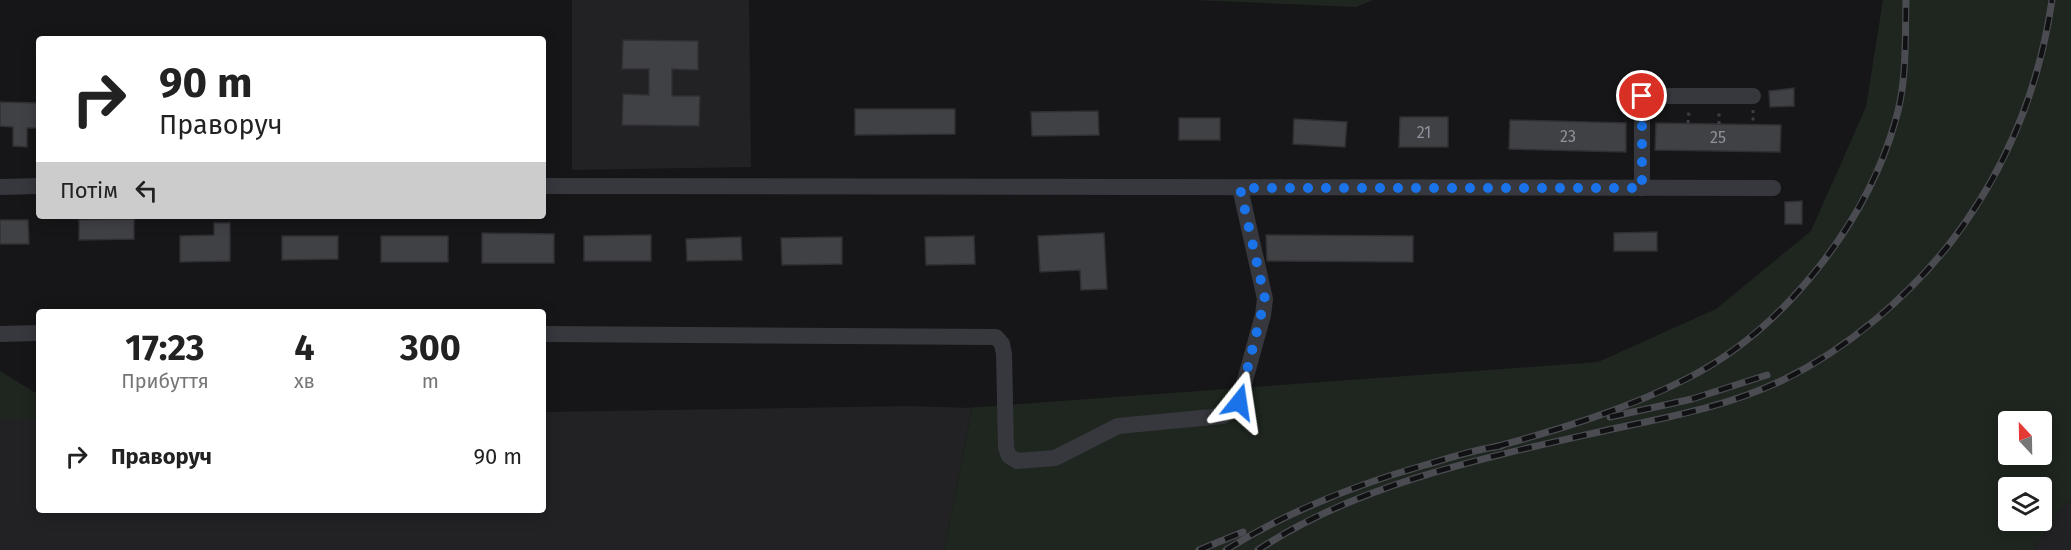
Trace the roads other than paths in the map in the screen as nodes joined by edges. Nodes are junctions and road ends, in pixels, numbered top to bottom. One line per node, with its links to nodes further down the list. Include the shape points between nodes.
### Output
1 (1753, 96): 6 (street, via 1642,96)
2 (0, 186): 3 (street)
3 (36, 186)
4 (546, 186): 5 (street)
5 (1240, 188): 6 (street); 10 (street, via 1265,299 1239,402 1223,416 1118,426 1055,458 1017,461 1005,448 1004,354 996,337)
6 (1642, 188): 7 (street)
7 (1773, 188)
8 (36, 333): 9 (street)
9 (0, 334)
10 (546, 334)

